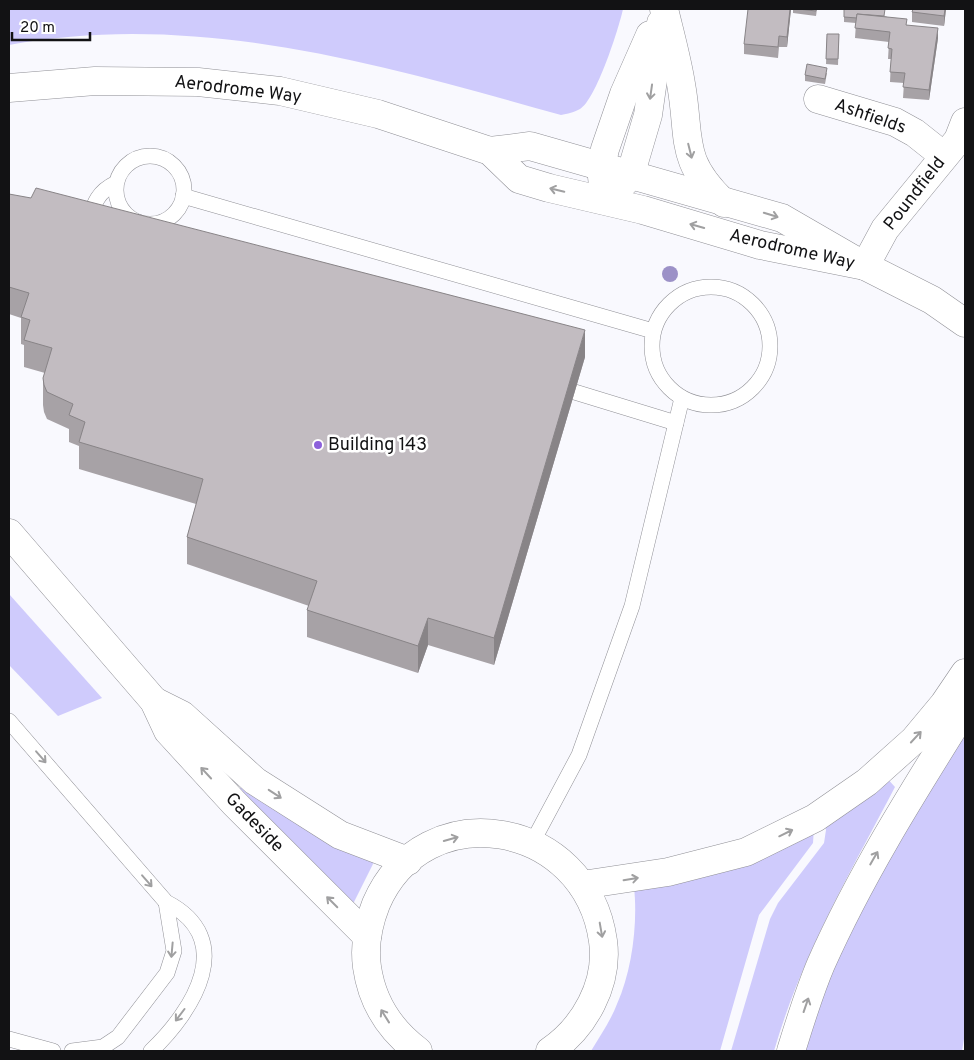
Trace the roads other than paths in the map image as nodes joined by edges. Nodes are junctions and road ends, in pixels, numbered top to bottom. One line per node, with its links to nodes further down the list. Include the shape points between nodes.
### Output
1 (663, 9): 6 (main road, via 624,94); 7 (main road, one-way to 7, via 648,115); 11 (main road, one-way to 11, via 681,86 691,158 699,176)
2 (9, 88): 5 (main road, Aerodrome Way, via 95,81 188,82 280,91 378,114)
3 (818, 99): 4 (main road, Ashfields, via 894,122 915,133)
4 (958, 141): 13 (main road, Poundfield, via 885,229)
5 (490, 151): 6 (main road, Aerodrome Way, via 530,146); 10 (main road, Aerodrome Way, one-way to 5, via 519,179)
6 (601, 167): 7 (main road, Aerodrome Way); 10 (main road)
7 (630, 176): 10 (main road); 11 (main road, Aerodrome Way)
8 (116, 183): 9 (lane, via 128,163 150,155 172,164 183,184); 9 (lane, via 119,206 137,222 149,224 171,216); 12 (lane, via 105,188 96,199)
9 (183, 196): 15 (lane)
10 (605, 202): 13 (main road, Aerodrome Way, one-way to 10, via 760,245)
11 (724, 203): 13 (main road, Aerodrome Way, one-way to 13, via 782,218)
12 (83, 240)
13 (865, 266): 14 (main road, via 932,300)
14 (965, 323)
15 (654, 331): 17 (lane, via 654,362 670,389); 17 (lane, via 660,316 675,299 696,288 727,288 754,303 763,316 771,346 766,368 754,388 727,404 696,404)
16 (544, 382): 18 (lane)
17 (682, 398): 18 (lane)
18 (676, 423): 24 (lane, via 632,606 579,755)
19 (9, 533): 21 (main road, Gadeside)
20 (965, 674): 26 (main road, one-way to 20, via 668,872 746,852 815,818 867,782 914,740)
21 (154, 701): 25 (main road, Gadeside, one-way to 25, via 182,715 255,781 340,835); 28 (main road, Gadeside, one-way to 21, via 234,803 168,731)
22 (965, 709): 35 (main road, one-way to 22, via 820,966 861,881)
23 (9, 721): 27 (lane, one-way to 27)
24 (532, 843): 25 (main road, one-way to 24, via 433,845 468,834 504,835); 26 (main road, via 569,868)
25 (408, 860): 28 (main road, via 380,894)
26 (582, 885): 34 (main road, one-way to 34, via 600,925 602,968 588,1010 576,1028)
27 (166, 902): 31 (lane, one-way to 31, via 174,951 167,972 118,1037 103,1047); 32 (lane, one-way to 32, via 182,910 196,927 205,949 204,970 197,991 185,1010)
28 (366, 936): 33 (main road, one-way to 28, via 386,1020 376,1001 369,980)
29 (9, 1040): 30 (lane)
30 (52, 1051)
31 (72, 1051)
32 (151, 1051)
33 (417, 1051)
34 (550, 1051)
35 (791, 1051)

